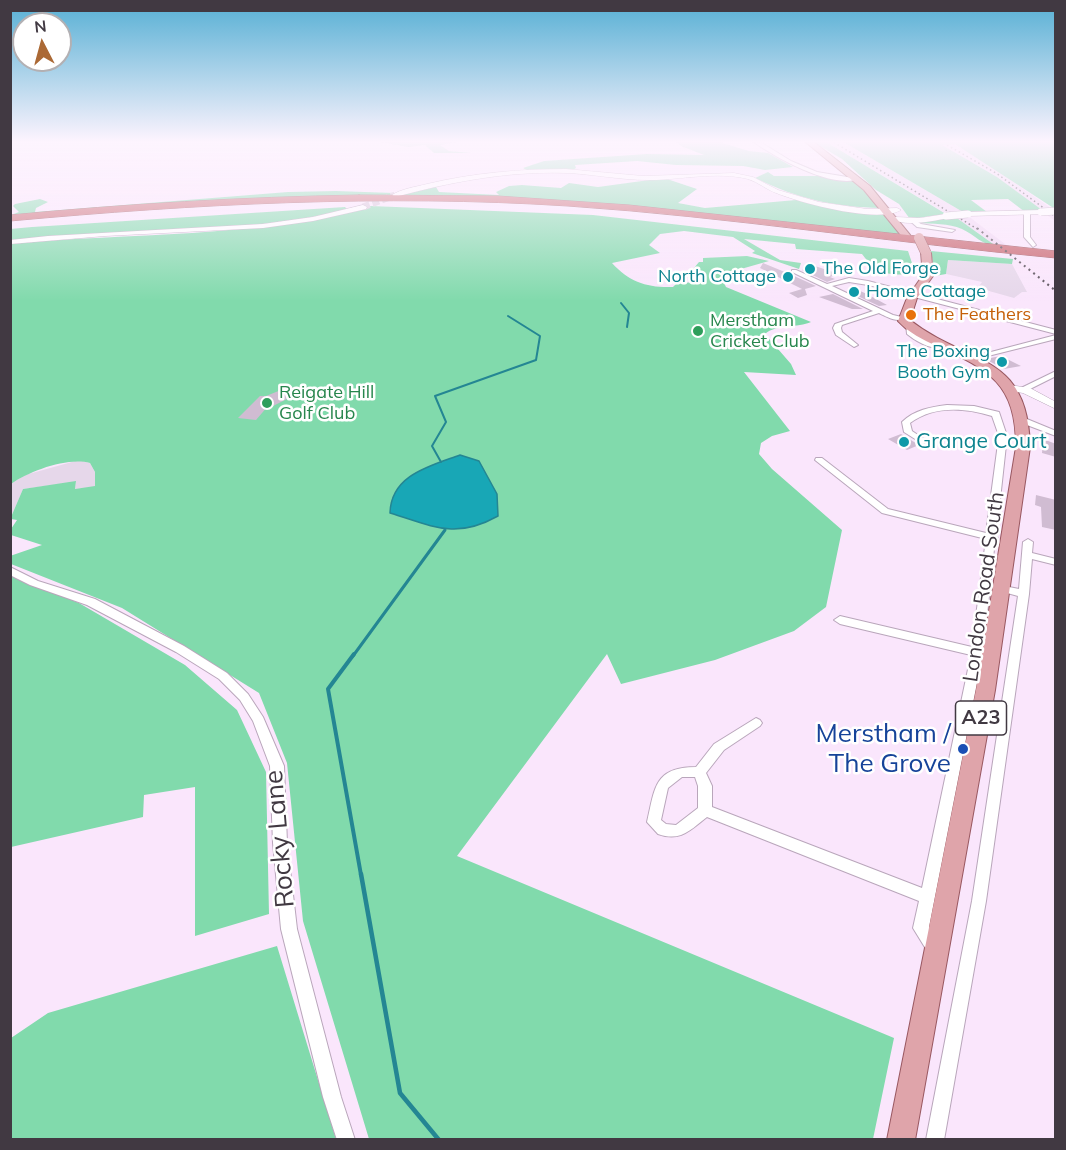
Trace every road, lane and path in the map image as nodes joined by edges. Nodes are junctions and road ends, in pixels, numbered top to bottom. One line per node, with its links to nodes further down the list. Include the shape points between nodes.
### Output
1 (400, 194): 4 (street)
2 (783, 194): 7 (street)
3 (872, 194): 7 (main road)
4 (395, 195)
5 (363, 207): 13 (street, via 272,226)
6 (1056, 211): 8 (street, bridge)
7 (888, 213): 10 (main road); 18 (main road, via 914,252)
8 (1027, 213): 10 (street, bridge); 14 (street, via 1028,237)
9 (10, 218): 15 (highway, via 259,201 490,200 640,209)
10 (909, 220): 12 (street, via 919,226); 18 (main road, bridge, via 926,253 928,276)
11 (10, 225): 16 (highway, via 303,205 504,206 663,217)
12 (952, 230)
13 (10, 242)
14 (1034, 244)
15 (1056, 255)
16 (1056, 260)
17 (794, 271): 19 (street)
18 (920, 282): 20 (main road)
19 (826, 286): 20 (street, via 849,280); 21 (street)
20 (916, 295): 22 (main road); 23 (street)
21 (879, 311): 22 (street); 25 (street, via 839,324 839,333)
22 (906, 322): 26 (main road, A23)
23 (1056, 332)
24 (1056, 337): 26 (street)
25 (854, 345)
26 (972, 358): 28 (main road, A23)
27 (1056, 373): 28 (street)
28 (1016, 388): 29 (street); 30 (main road, London Road South / A23)
29 (1056, 406)
30 (1022, 420): 31 (street); 39 (main road, London Road South / A23, via 1021,468)
31 (1056, 434)
32 (923, 441): 34 (street, London Road South, via 908,432 906,422 923,411 974,408 996,414 1003,436)
33 (819, 460): 34 (street, via 885,511)
34 (993, 538): 39 (street, London Road South)
35 (1028, 542): 36 (street)
36 (1027, 555): 37 (street); 40 (street)
37 (1056, 562)
38 (10, 570): 48 (street, Rocky Lane, via 34,583 91,602 180,649 224,676 259,720 277,766 289,929)
39 (999, 579): 40 (street, London Road South); 42 (street, London Road South); 47 (main road, London Road South / A23)
40 (1024, 594): 50 (street, London Road South, via 979,901)
41 (840, 620): 42 (street)
42 (977, 652): 46 (street, London Road South)
43 (756, 723): 44 (street, via 719,747)
44 (699, 772): 45 (street, via 705,786); 45 (street, via 679,772 662,785 654,822 663,830 679,831)
45 (705, 810): 46 (street)
46 (927, 897): 47 (street, London Road South, via 921,928)
47 (939, 955): 49 (main road, London Road South / A23)
48 (346, 1140)
49 (901, 1140)
50 (935, 1140)

